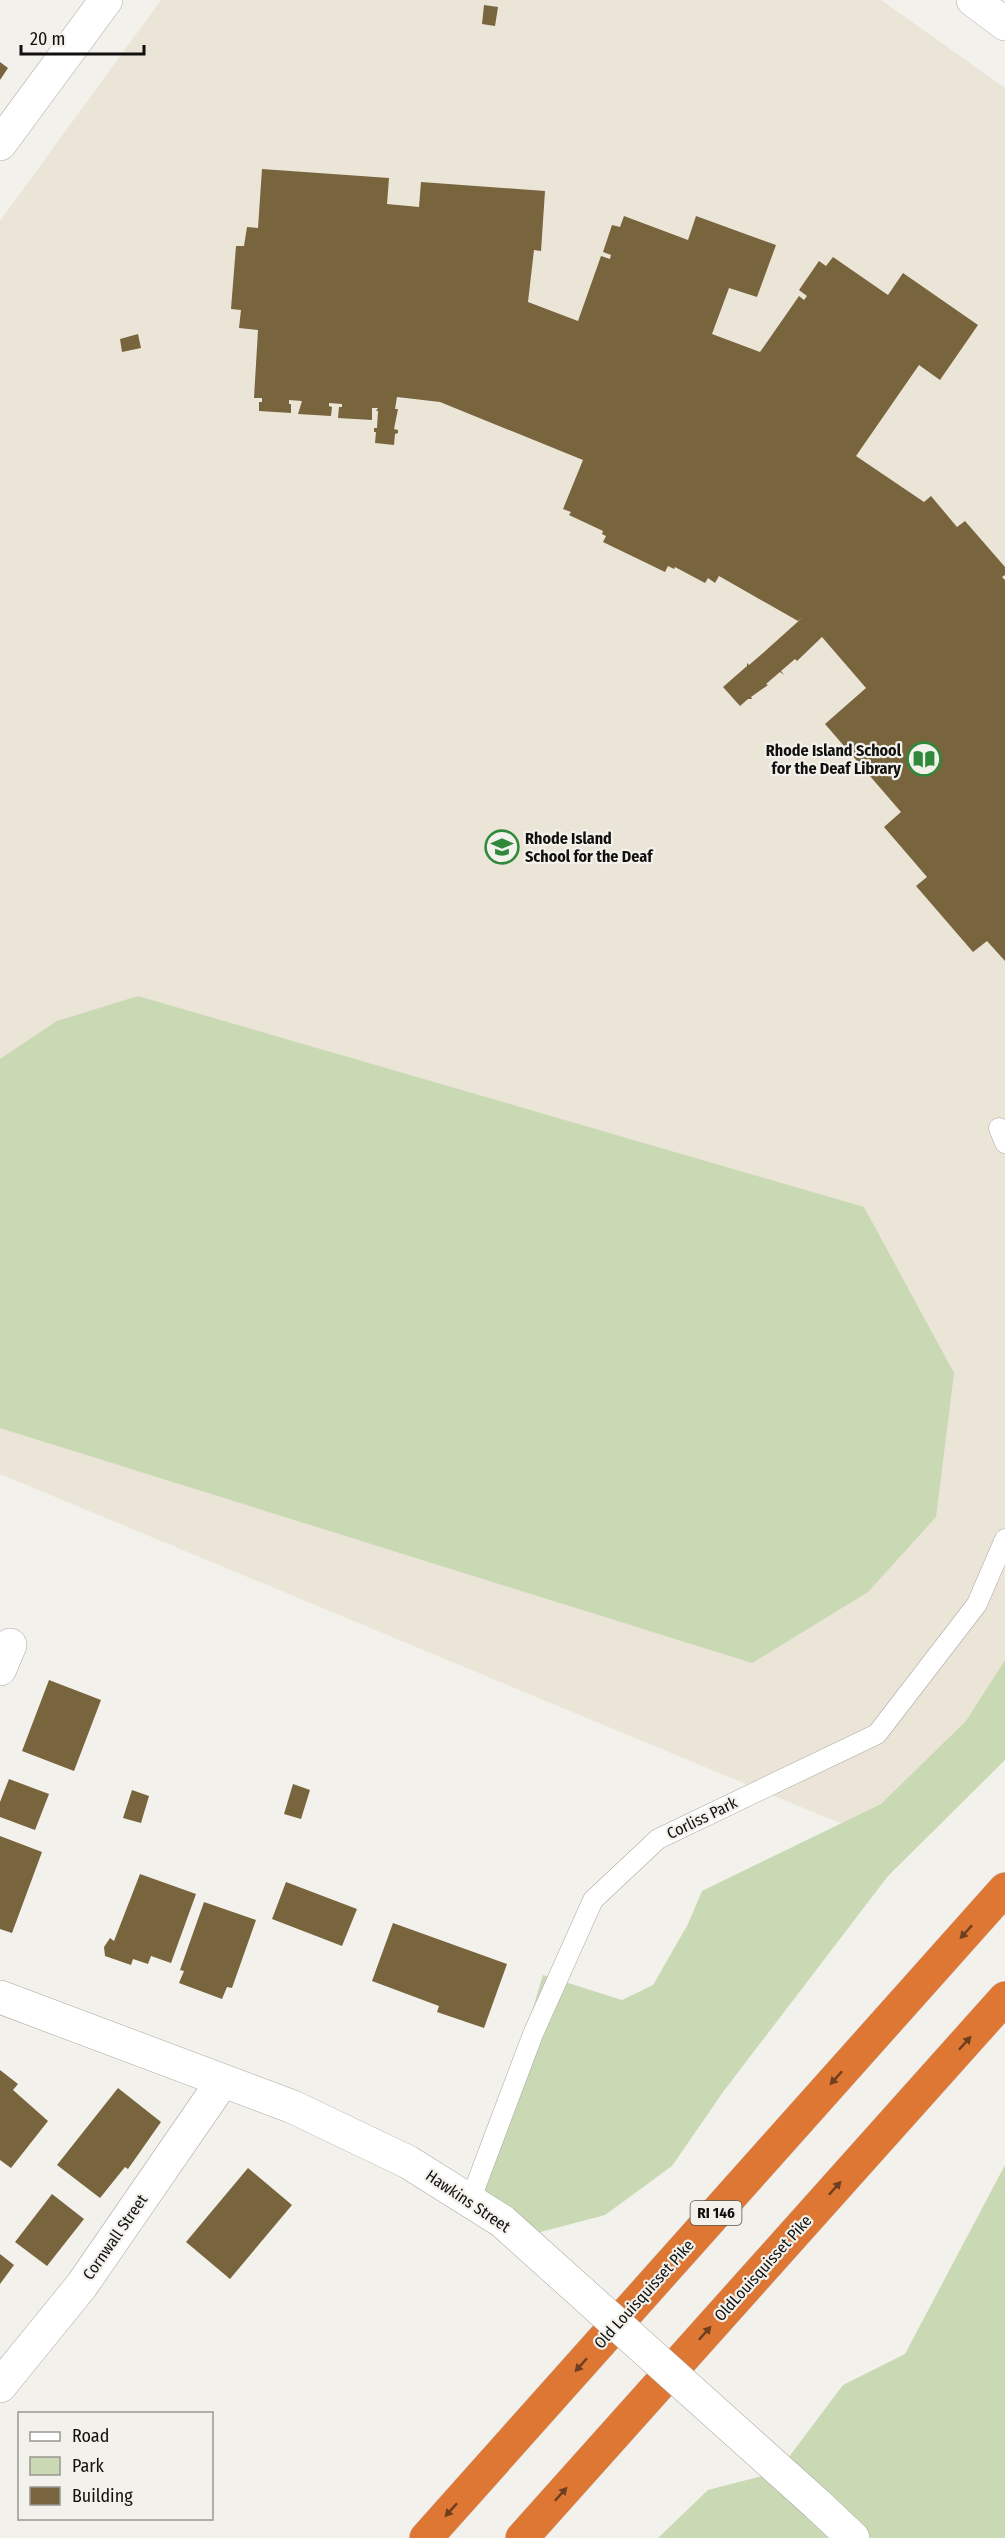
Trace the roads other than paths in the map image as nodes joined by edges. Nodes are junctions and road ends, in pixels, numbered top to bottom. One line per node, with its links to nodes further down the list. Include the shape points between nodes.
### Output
1 (106, 0): 4 (street)
2 (973, 0): 3 (street)
3 (1005, 24)
4 (0, 144)
5 (1005, 1539): 10 (lane, Corliss Park, via 977,1604 877,1734 658,1839 593,1900 533,2034)
6 (1005, 1889): 12 (highway, Old Louisquisset Pike / RI 146, one-way to 12)
7 (0, 1997): 9 (street, Hawkins Street)
8 (1005, 1998): 13 (highway, OldLouisquisset Pike, one-way to 8)
9 (222, 2082): 10 (street, Hawkins Street, via 293,2107 408,2162); 11 (street, Cornwall Street, via 82,2285)
10 (470, 2201): 14 (street, Hawkins Street, bridge, via 502,2221)
11 (0, 2386)
12 (426, 2538)
13 (522, 2538)
14 (853, 2538)

